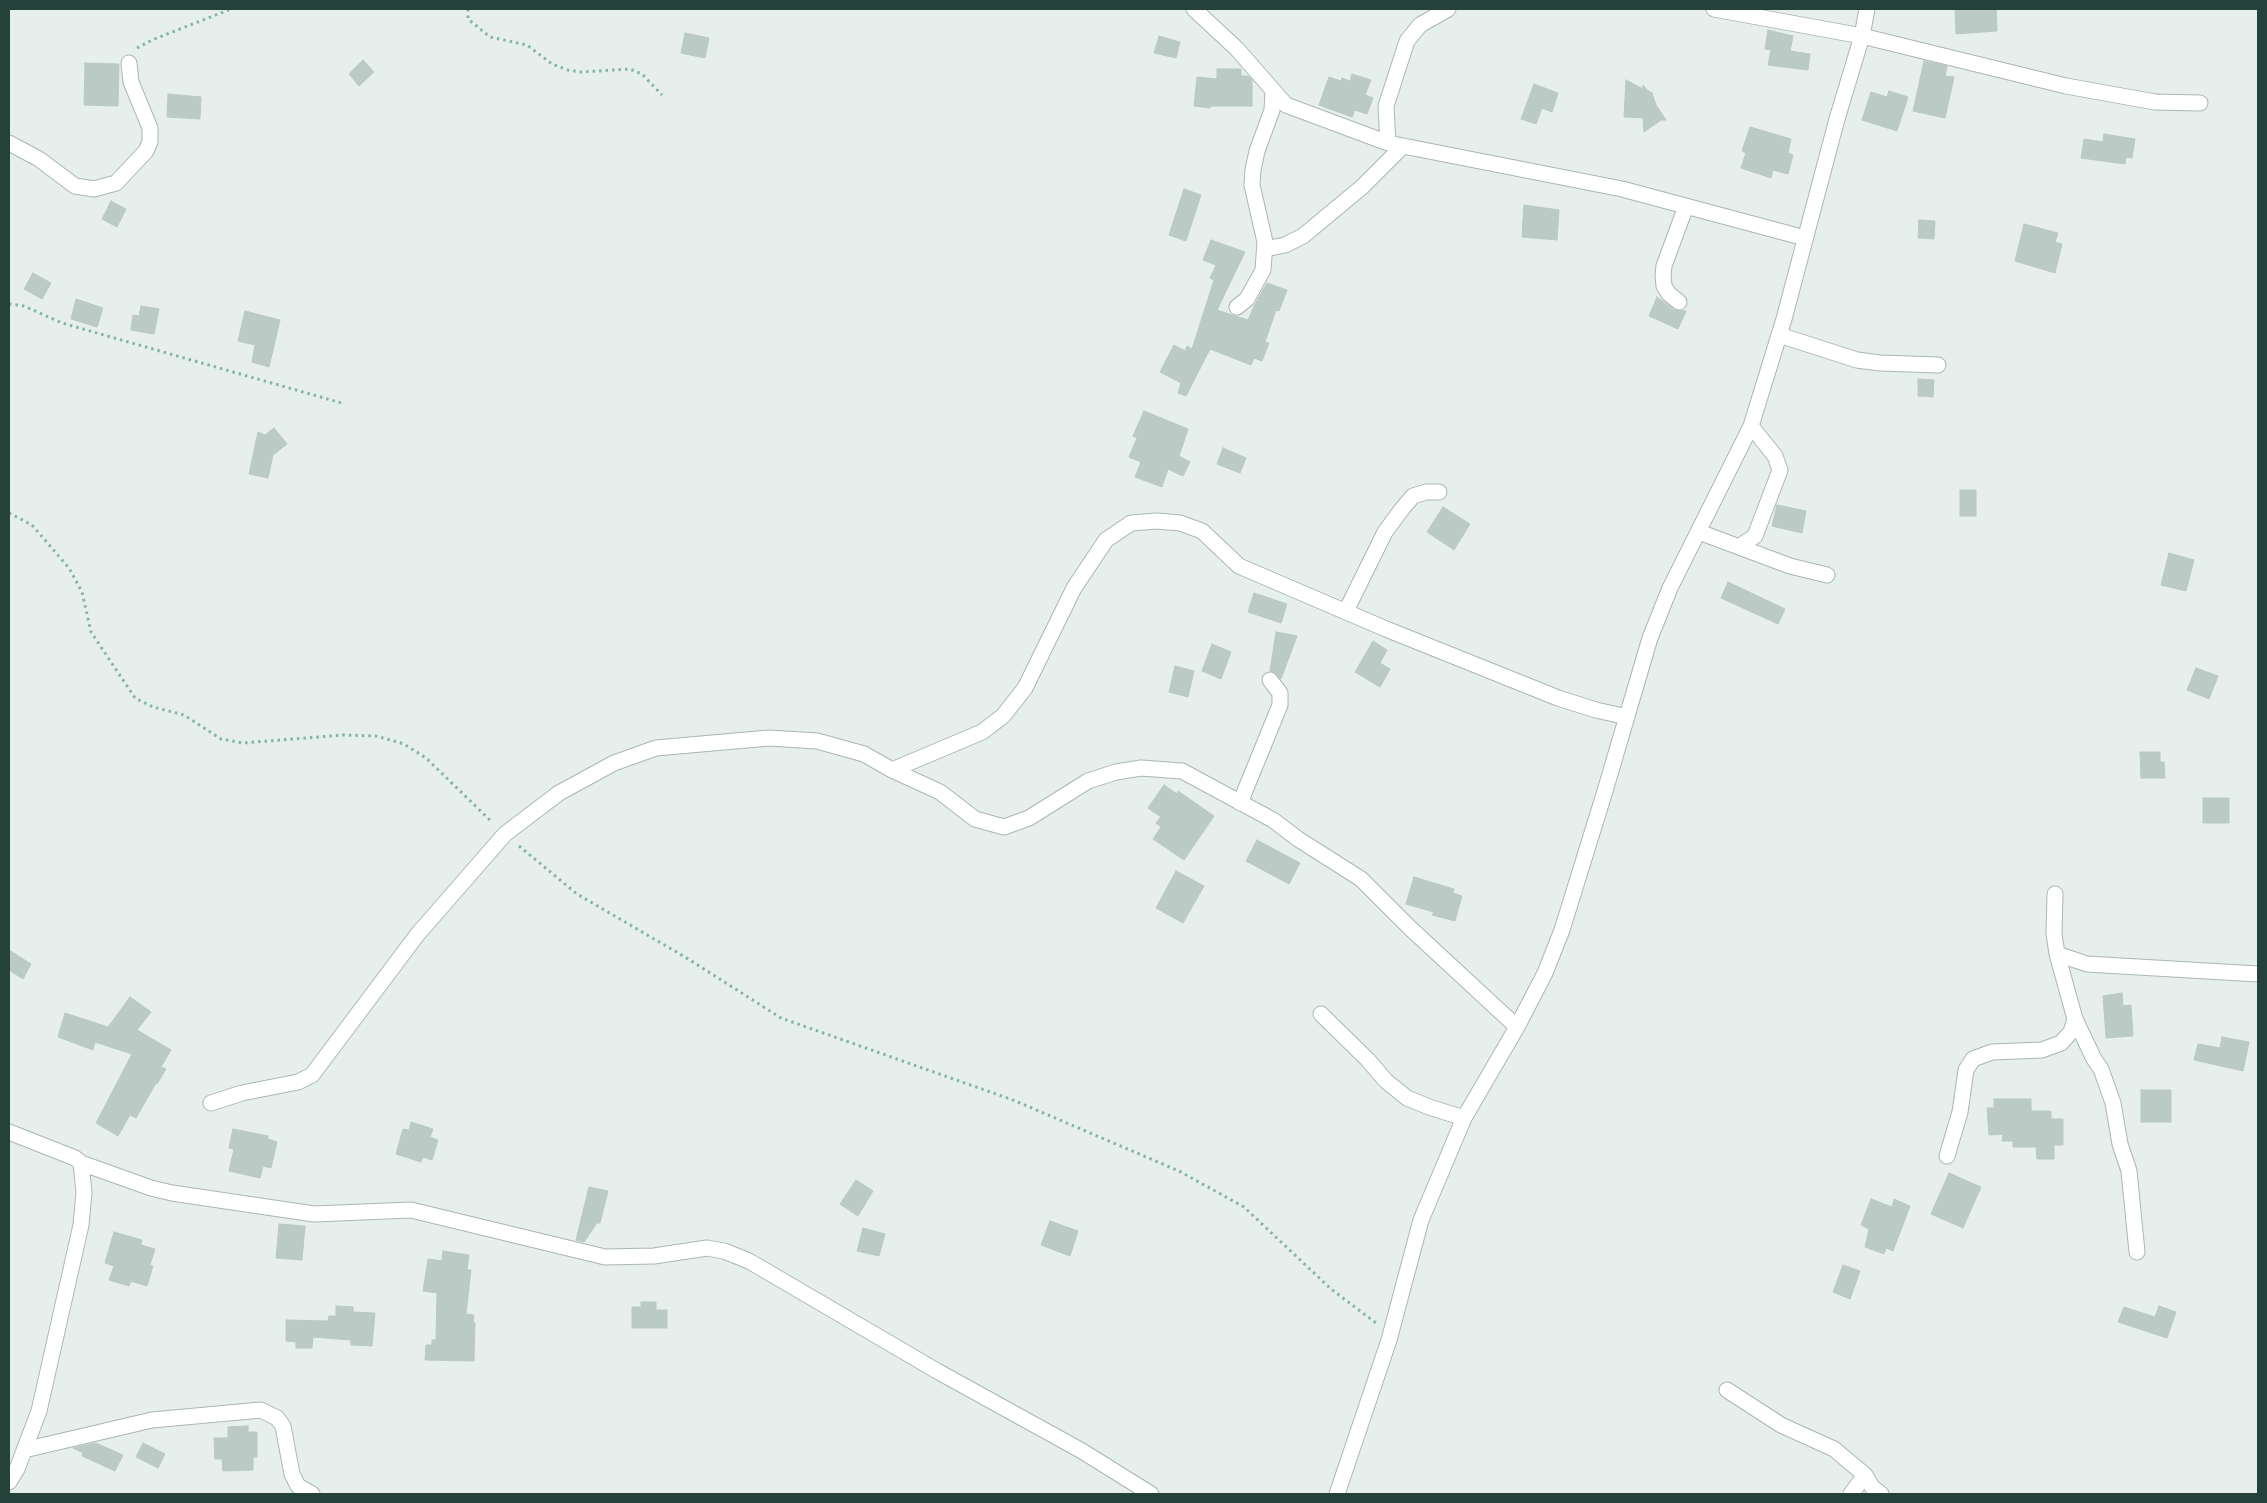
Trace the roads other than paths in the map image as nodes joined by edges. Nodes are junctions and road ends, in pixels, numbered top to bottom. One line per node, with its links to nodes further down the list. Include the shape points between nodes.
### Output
1 (1194, 9): 7 (street, via 1237,49)
2 (1448, 9): 10 (street, via 1420,25 1407,41 1386,106)
3 (1714, 9): 5 (street)
4 (1867, 9): 5 (street)
5 (1862, 36): 8 (street, via 2066,86 2155,102); 12 (street)
6 (129, 63): 9 (street, via 131,82 150,128 150,142 146,152 116,183 94,189 75,186 39,159)
7 (1273, 91): 10 (street, via 1286,105); 13 (street, via 1272,110 1257,151 1252,185)
8 (2200, 103)
9 (9, 143)
10 (1396, 144): 11 (street, via 1622,189); 13 (street, via 1362,187 1302,236 1285,245)
11 (1686, 206): 12 (street); 14 (street, via 1663,274 1664,286)
12 (1805, 238): 16 (street)
13 (1265, 249): 15 (street, via 1263,270 1247,299)
14 (1679, 302)
15 (1237, 307)
16 (1779, 335): 17 (street, via 1857,360); 18 (street)
17 (1938, 365)
18 (1751, 426): 20 (street); 21 (street, via 1775,456 1780,470 1755,536)
19 (1439, 492): 23 (street, via 1413,496 1402,509 1385,532)
20 (1699, 532): 21 (street); 25 (street, via 1670,588 1650,638)
21 (1739, 547): 22 (street, via 1790,566)
22 (1827, 575)
23 (1346, 611): 25 (street, via 1558,698); 26 (street, via 1239,566 1202,530 1180,523 1157,521 1131,524 1106,540 1074,588 1025,688 1003,716 982,732)
24 (1270, 680): 27 (street, via 1280,693 1280,705)
25 (1628, 717): 33 (street, via 1562,930 1545,974)
26 (892, 770): 27 (street, via 940,792 976,819 1004,827 1029,818 1088,781 1141,768 1182,770); 34 (street, via 864,754 800,738 656,748 614,763 559,793 505,834 417,935 312,1075 298,1082)
27 (1240, 803): 33 (street, via 1273,820 1361,879)
28 (2055, 894): 29 (street)
29 (2057, 954): 30 (street, via 2087,964); 32 (street)
30 (2258, 974)
31 (1320, 1014): 35 (street, via 1407,1098)
32 (2075, 1019): 37 (street, via 2072,1032 2061,1043 2042,1050 1992,1052 1973,1058 1966,1070 1960,1112); 39 (street, via 2101,1069 2112,1103 2129,1172)
33 (1517, 1027): 35 (street)
34 (211, 1103)
35 (1464, 1118): 46 (street, via 1421,1220 1392,1332)
36 (9, 1132): 38 (street, via 75,1158)
37 (1947, 1156)
38 (80, 1163): 41 (street, via 84,1192 80,1225 39,1411); 45 (street, via 172,1192 314,1214 411,1210 605,1257 654,1256 707,1248 724,1251 749,1261 1082,1451)
39 (2137, 1252)
40 (1727, 1390): 42 (street, via 1781,1425 1834,1449)
41 (24, 1450): 43 (street); 44 (street, via 152,1420 261,1410 277,1418 283,1426 292,1474 298,1486)
42 (1865, 1475): 47 (street); 48 (street)
43 (9, 1482)
44 (312, 1494)
45 (1151, 1494)
46 (1337, 1494)
47 (1851, 1494)
48 (1881, 1494)

